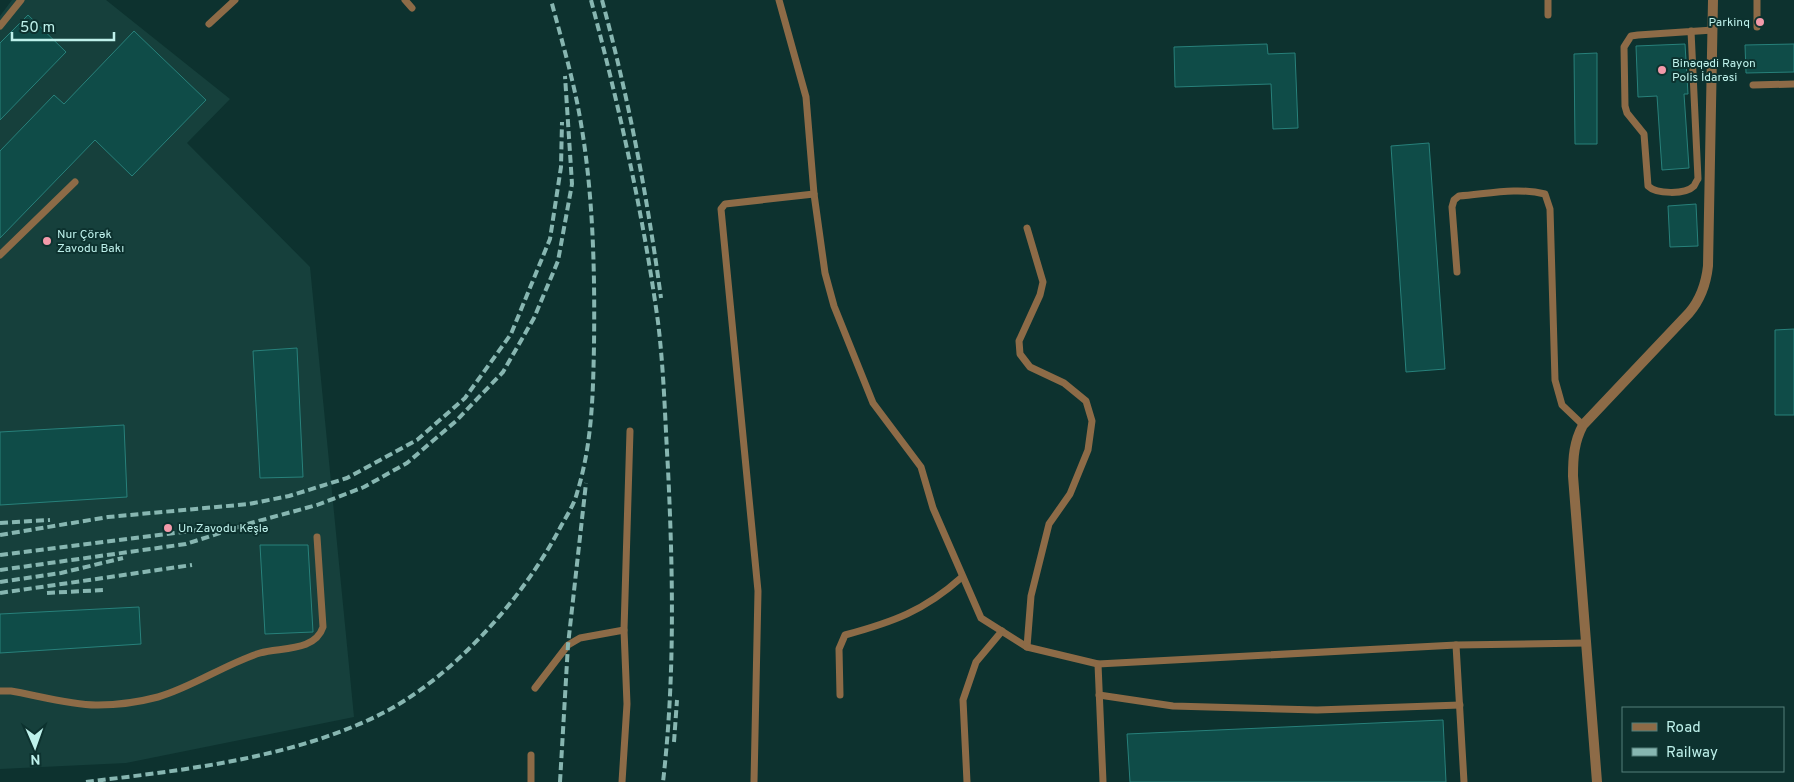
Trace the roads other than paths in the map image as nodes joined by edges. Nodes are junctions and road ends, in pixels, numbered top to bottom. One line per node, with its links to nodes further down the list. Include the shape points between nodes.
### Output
1 (22, 0): 11 (lane)
2 (235, 0): 10 (lane)
3 (406, 0): 8 (lane)
4 (779, 0): 18 (lane, via 806,97)
5 (1548, 0): 9 (lane)
6 (1714, 0): 13 (street)
7 (1757, 0): 12 (lane)
8 (412, 8)
9 (1548, 15)
10 (209, 24)
11 (0, 26)
12 (1758, 27)
13 (1713, 30): 14 (lane); 22 (street, via 1708,266 1703,290 1697,304)
14 (1691, 31): 14 (lane, via 1698,179 1687,190 1658,192 1648,186 1644,134 1625,106 1624,47 1631,36)
15 (1794, 84): 16 (lane)
16 (1753, 85)
17 (75, 182): 20 (lane)
18 (814, 194): 25 (lane, via 825,273 854,358 873,403 922,467 933,508); 40 (lane, via 738,201 725,204 721,209 758,591)
19 (1027, 228): 30 (lane, via 1043,282 1019,341 1020,354 1030,368 1064,383 1086,401 1092,421 1088,450 1070,494 1049,524 1031,596)
20 (0, 255)
21 (1457, 272): 22 (lane, via 1454,200 1459,196 1532,191 1545,194 1550,209 1556,387 1562,405)
22 (1583, 425): 28 (street, via 1574,452 1573,476)
23 (630, 431): 26 (lane)
24 (317, 537): 33 (lane, via 323,628 320,637 313,641 262,652 159,697 129,703 96,705)
25 (962, 577): 27 (lane, via 982,618); 34 (lane, via 940,596 902,618 845,635 840,649)
26 (624, 630): 32 (lane, via 580,638 568,645); 39 (lane, via 627,704)
27 (1002, 631): 30 (lane); 41 (lane, via 976,662 963,700)
28 (1586, 643): 29 (lane); 44 (street)
29 (1456, 645): 31 (lane); 36 (lane)
30 (1027, 647): 31 (lane)
31 (1098, 664): 35 (lane)
32 (535, 688)
33 (0, 691)
34 (840, 695)
35 (1099, 696): 36 (lane, via 1173,706 1317,710); 42 (lane)
36 (1460, 705): 43 (lane)
37 (531, 756): 38 (lane)
38 (531, 782)
39 (622, 782)
40 (754, 782)
41 (967, 782)
42 (1103, 782)
43 (1464, 782)
44 (1597, 782)

